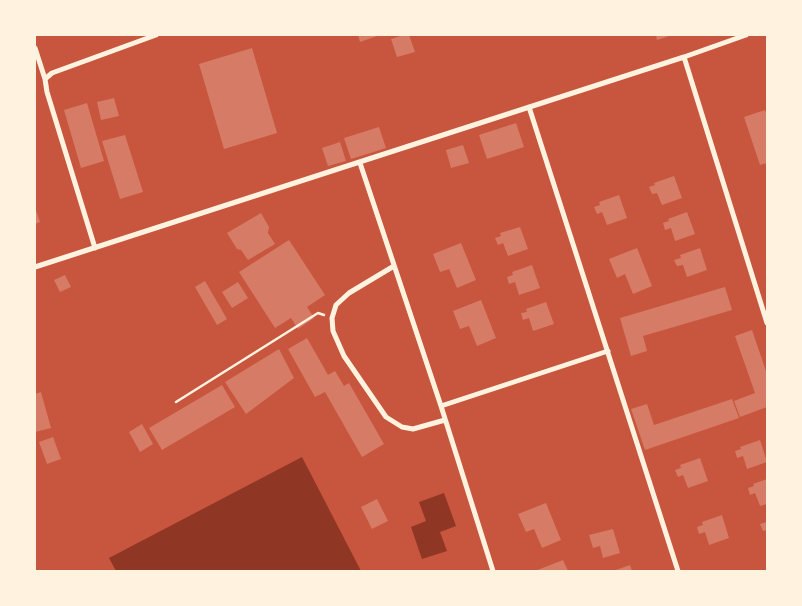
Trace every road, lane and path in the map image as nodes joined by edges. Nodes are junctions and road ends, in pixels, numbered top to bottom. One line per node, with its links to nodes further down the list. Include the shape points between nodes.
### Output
1 (156, 35): 5 (street, via 52,73)
2 (746, 35): 4 (street)
3 (35, 48): 5 (street)
4 (684, 57): 6 (street); 12 (street)
5 (45, 79): 8 (street)
6 (529, 107): 7 (street); 13 (street)
7 (360, 163): 8 (street); 9 (street)
8 (96, 248): 10 (street)
9 (394, 266): 11 (street, via 348,293 336,305); 15 (street)
10 (35, 267)
11 (332, 318): 14 (path, via 318,313); 16 (street, via 333,331 344,356 386,417 402,427 413,429)
12 (767, 323)
13 (608, 351): 15 (street); 18 (street)
14 (176, 402)
15 (441, 406): 16 (street)
16 (445, 420): 17 (street)
17 (493, 571)
18 (678, 571)

